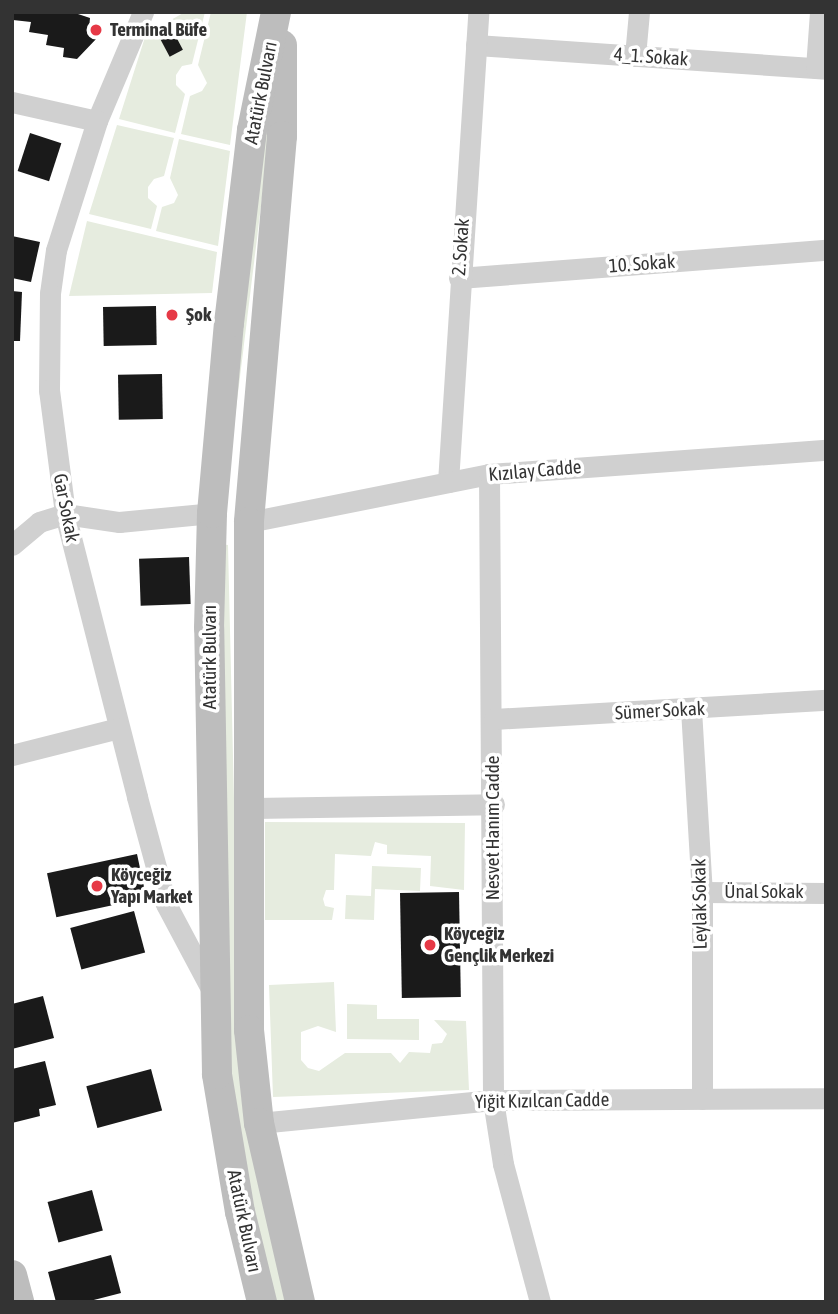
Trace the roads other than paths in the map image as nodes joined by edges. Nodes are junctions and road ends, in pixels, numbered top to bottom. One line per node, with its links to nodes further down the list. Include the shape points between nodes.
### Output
1 (144, 12): 11 (street, Gar Sokak)
2 (276, 12): 17 (main road, Atatürk Bulvarı, via 252,130)
3 (282, 12): 19 (main road, Atatürk Bulvarı, via 282,136)
4 (478, 12): 7 (street, 2. Sokak)
5 (639, 12): 8 (street)
6 (820, 12): 9 (street)
7 (476, 45): 8 (street, 4_1. Sokak); 13 (street, 2. Sokak)
8 (635, 56): 9 (street, 4_1. Sokak)
9 (821, 68)
10 (12, 102): 11 (street)
11 (97, 121): 18 (street, Gar Sokak, via 63,223 50,293 49,390)
12 (826, 250): 13 (street, 10. Sokak)
13 (459, 278): 16 (street, 2. Sokak)
14 (826, 450): 15 (street, Kızılay Cadde)
15 (489, 474): 16 (street, Kızılay Cadde); 23 (street, Nesvet Hanım Cadde)
16 (448, 482): 19 (street, Kızılay Cadde)
17 (212, 513): 18 (street, via 119,522); 30 (main road, Atatürk Bulvarı, via 209,628)
18 (65, 514): 20 (street, via 39,522); 24 (street, Gar Sokak)
19 (249, 522): 27 (main road, Atatürk Bulvarı)
20 (12, 545)
21 (826, 700): 22 (street, Sümer Sokak)
22 (691, 709): 23 (street, Sümer Sokak); 28 (street, Leylak Sokak)
23 (494, 719): 26 (street, Nesvet Hanım Cadde)
24 (119, 728): 25 (street); 30 (street, Gar Sokak, via 166,904)
25 (12, 755)
26 (494, 804): 27 (street); 33 (street, Nesvet Hanım Cadde)
27 (248, 808): 34 (main road, Atatürk Bulvarı, via 249,1030)
28 (702, 892): 29 (street, Ünal Sokak); 32 (street, Leylak Sokak)
29 (826, 893)
30 (215, 996): 37 (main road, Atatürk Bulvarı, via 221,1106)
31 (826, 1098): 32 (street, Yiğit Kızılcan Cadde)
32 (702, 1099): 33 (street, Yiğit Kızılcan Cadde)
33 (493, 1100): 34 (street, Yiğit Kızılcan Cadde); 39 (street, Nesvet Hanım Cadde, via 503,1164)
34 (259, 1123): 38 (main road, Atatürk Bulvarı)
35 (12, 1275): 36 (main road)
36 (19, 1302)
37 (262, 1302)
38 (300, 1302)
39 (540, 1302)

